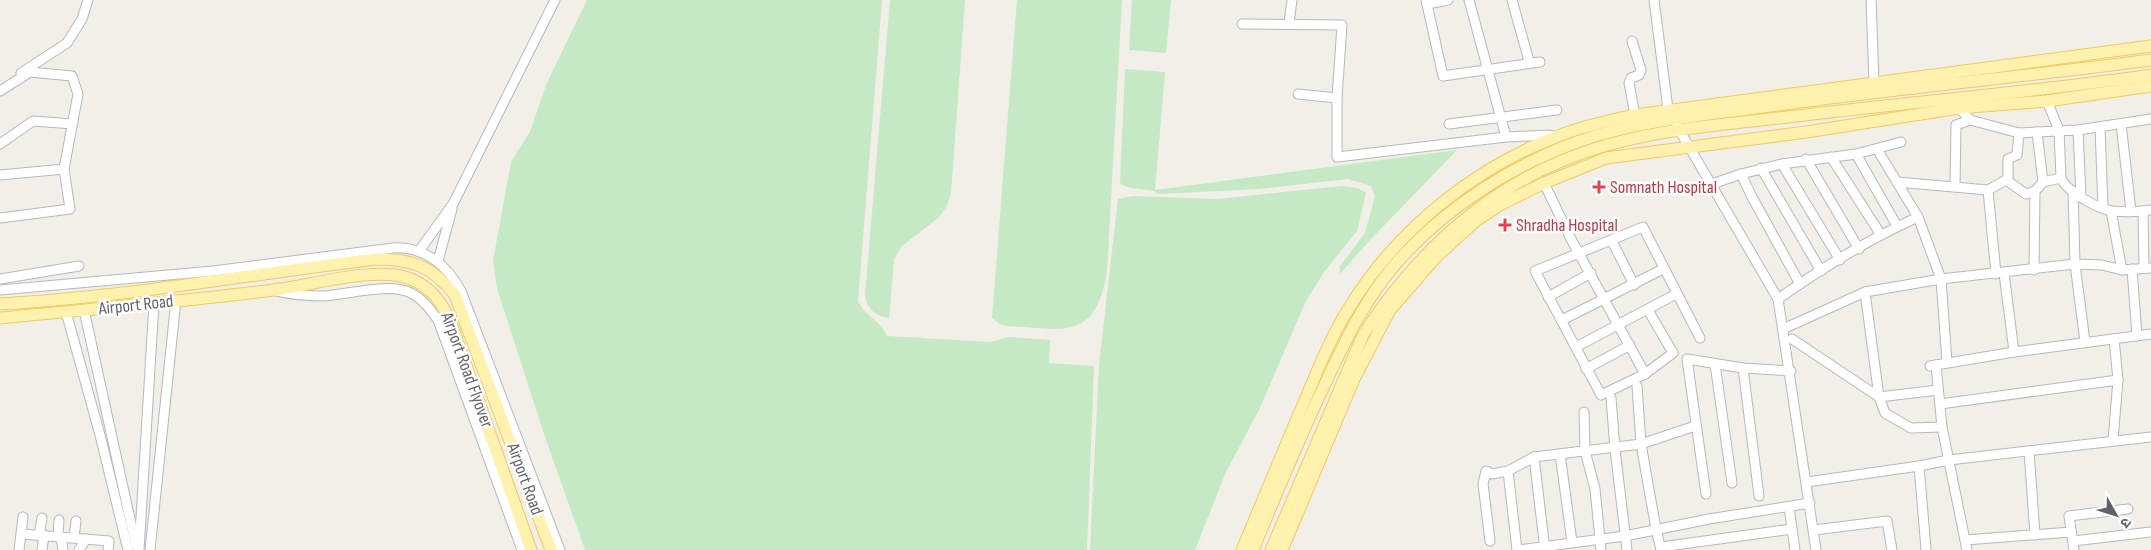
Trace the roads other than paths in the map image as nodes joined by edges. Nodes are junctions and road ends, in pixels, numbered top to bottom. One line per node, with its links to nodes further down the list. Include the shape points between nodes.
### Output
1 (88, 0): 20 (street, via 82,19 67,43)
2 (555, 0): 70 (street)
3 (1292, 0): 10 (street)
4 (1448, 0): 9 (street)
5 (1469, 0): 17 (street)
6 (1512, 0): 15 (street)
7 (1654, 0): 32 (street)
8 (1871, 0): 19 (street)
9 (1427, 2): 17 (street, via 1443,76)
10 (1289, 23): 11 (street); 26 (street, via 1342,25)
11 (1242, 24)
12 (1632, 41): 31 (street, via 1641,70 1629,83)
13 (2151, 46): 19 (main road)
14 (2151, 60): 23 (main road, via 1982,81)
15 (1529, 62): 16 (street); 17 (street)
16 (1540, 62)
17 (1489, 68): 33 (street)
18 (2151, 75): 25 (main road)
19 (1874, 82): 23 (main road)
20 (0, 86)
21 (2151, 86): 27 (main road)
22 (0, 92): 36 (street, via 30,72 72,76 78,94)
23 (1839, 92): 32 (main road)
24 (1298, 94): 26 (street)
25 (1982, 96): 28 (main road); 42 (main road)
26 (1337, 98): 45 (street, via 1338,157)
27 (2048, 101): 28 (main road); 40 (street)
28 (1999, 104): 29 (main road)
29 (1959, 108): 35 (street); 49 (main road, via 1806,132)
30 (1557, 110): 33 (street)
31 (1635, 115): 32 (main road); 46 (main road)
32 (1671, 115): 42 (street); 193 (main road, via 1580,141 1497,180 1429,230 1398,260 1345,340)
33 (1501, 116): 37 (street); 45 (street)
34 (2151, 119): 38 (street)
35 (1970, 120): 44 (street); 65 (street, via 1956,125)
36 (73, 124): 48 (street, via 33,122); 56 (street)
37 (1449, 124)
38 (2121, 124): 39 (street); 73 (street)
39 (2100, 127): 41 (street); 71 (street)
40 (2059, 130): 41 (street); 43 (street); 59 (street)
41 (2078, 130): 69 (street)
42 (1680, 131): 49 (street); 194 (main road, via 1584,152 1518,182 1455,225 1424,256 1383,305 1363,336)
43 (2036, 132): 44 (street); 62 (street)
44 (2019, 133): 60 (street, via 2017,155 2008,159)
45 (1506, 137): 46 (street)
46 (1557, 137): 192 (main road, via 1512,157 1468,184 1424,218 1377,268 1338,328)
47 (1901, 142): 50 (street)
48 (0, 144)
49 (1688, 146): 63 (main road, via 1606,158); 64 (street)
50 (1877, 149): 51 (street); 61 (street)
51 (1856, 154): 52 (street); 76 (street)
52 (1831, 157): 53 (street); 77 (street)
53 (1806, 160): 54 (street); 79 (street)
54 (1782, 164): 55 (street); 82 (street)
55 (1761, 168): 57 (street); 91 (street)
56 (64, 169): 58 (street); 75 (street, via 70,209)
57 (1741, 174): 64 (street); 97 (street)
58 (0, 176)
59 (2061, 178): 62 (street); 68 (street)
60 (2006, 180): 66 (street); 67 (street, via 2025,194)
61 (1897, 182): 65 (street); 74 (street)
62 (2043, 182): 67 (street)
63 (1544, 183): 81 (street); 195 (main road, via 1477,220 1437,256 1390,310 1354,379)
64 (1712, 184): 105 (street)
65 (1955, 187): 66 (street)
66 (1988, 190): 93 (street)
67 (2035, 191): 89 (street)
68 (2073, 191): 69 (street); 84 (street)
69 (2081, 197): 71 (street)
70 (453, 204): 80 (street); 83 (street)
71 (2107, 210): 73 (street); 90 (street)
72 (2147, 210): 73 (street); 86 (street)
73 (2131, 211)
74 (1918, 217): 76 (street); 95 (street)
75 (0, 218)
76 (1897, 226): 77 (street)
77 (1881, 235): 79 (street)
78 (1612, 241): 81 (street); 87 (street, via 1643,227); 96 (street)
79 (1859, 249): 82 (street)
80 (419, 251): 83 (street); 98 (street, via 393,248 213,271)
81 (1579, 253): 92 (street); 102 (street, via 1535,271)
82 (1840, 260): 91 (street)
83 (438, 261): 191 (street, via 455,279 461,291)
84 (2075, 264): 89 (street); 90 (street); 120 (street)
85 (79, 266): 94 (street)
86 (2147, 268): 88 (street)
87 (1663, 269): 96 (street); 101 (street)
88 (2132, 269): 90 (street); 116 (street)
89 (2034, 270): 93 (street)
90 (2122, 270)
91 (1820, 271): 97 (street)
92 (1591, 273): 102 (street); 104 (street)
93 (2000, 273): 95 (street); 123 (street)
94 (0, 279)
95 (1941, 279): 100 (street); 124 (street)
96 (1634, 284): 104 (street)
97 (1800, 284): 105 (street)
98 (0, 290)
99 (272, 290): 103 (main road, Airport Road); 188 (street, via 297,296 323,296 383,289 408,291 424,302 438,320); 189 (main road, Airport Road Flyover, via 384,274 404,276 435,294 450,320)
100 (1864, 292): 114 (street); 133 (street)
101 (1676, 294): 109 (street); 117 (street)
102 (1548, 297): 112 (street)
103 (176, 300): 106 (main road, Airport Road); 187 (street)
104 (1605, 300): 112 (street); 113 (street)
105 (1778, 300): 114 (street)
106 (154, 303): 108 (main road, Airport Road); 186 (street)
107 (0, 304): 190 (main road, Airport Road, via 77,300 376,259 414,262 436,274 455,295)
108 (84, 310): 110 (main road, Airport Road); 186 (street)
109 (1648, 310): 113 (street); 129 (street, via 1673,353)
110 (66, 312): 111 (main road, Airport Road); 185 (street)
111 (0, 318)
112 (1562, 320): 122 (street)
113 (1619, 324): 121 (street); 122 (street)
114 (1783, 329): 128 (street)
115 (2151, 334): 116 (street)
116 (2137, 336): 119 (street)
117 (1700, 338)
118 (1792, 339): 133 (street)
119 (2114, 339): 120 (street); 130 (street)
120 (2085, 342): 123 (street)
121 (1630, 345): 127 (street); 129 (street)
122 (1576, 348): 127 (street)
123 (2014, 352): 124 (street)
124 (1947, 362): 132 (street, via 1933,365)
125 (1715, 364): 126 (street); 137 (street, via 1687,359); 151 (street)
126 (1743, 368): 128 (street); 153 (street)
127 (1586, 369): 129 (street, via 1601,395)
128 (1791, 371): 150 (street)
129 (1645, 374)
130 (2118, 380): 135 (street); 140 (street)
131 (1637, 386): 141 (street)
132 (1938, 390): 133 (street); 135 (street)
133 (1879, 396): 138 (street, via 1884,413 1911,428)
134 (1611, 398): 142 (street)
135 (1940, 404): 138 (street)
136 (1584, 412): 143 (street)
137 (1694, 426): 141 (street); 152 (street)
138 (1942, 427): 147 (street)
139 (2151, 437): 140 (street)
140 (2113, 440): 144 (street)
141 (1641, 444): 142 (street); 161 (street)
142 (1615, 449): 143 (street); 168 (street)
143 (1585, 451): 145 (street); 173 (street, via 1595,488)
144 (2030, 451): 147 (street); 166 (street)
145 (1560, 454): 146 (street); 176 (street)
146 (1534, 457): 149 (street); 177 (street)
147 (1950, 460): 148 (street); 174 (street)
148 (1919, 466): 150 (street); 179 (street)
149 (1508, 471): 172 (street, via 1486,472 1483,484); 196 (street)
150 (1807, 482): 154 (street)
151 (1732, 483)
152 (1706, 494)
153 (1759, 496)
154 (1810, 503): 155 (street); 163 (street)
155 (1789, 507): 161 (street); 162 (street)
156 (2128, 509): 175 (street, via 2069,516)
157 (23, 517): 165 (street)
158 (42, 518): 167 (street)
159 (59, 520): 169 (street)
160 (76, 521): 170 (street)
161 (1656, 529): 168 (street); 178 (street)
162 (1792, 529): 178 (street); 199 (street)
163 (1814, 530): 200 (street); 201 (street, via 1887,521)
164 (2151, 532): 175 (street)
165 (22, 534): 167 (street); 180 (street)
166 (2035, 534): 174 (street); 175 (street)
167 (42, 535): 169 (street); 181 (street)
168 (1625, 536): 173 (street); 198 (street)
169 (60, 537): 170 (street); 182 (street)
170 (74, 537): 171 (street)
171 (86, 539): 183 (street); 184 (street, via 109,541)
172 (1490, 540)
173 (1600, 540): 176 (street); 197 (street)
174 (1965, 540): 202 (street)
175 (2073, 541)
176 (1572, 542): 177 (street)
177 (1545, 548): 196 (street)
178 (1661, 549)
179 (1926, 549)
180 (18, 550)
181 (42, 550)
182 (63, 550)
183 (79, 550)
184 (108, 550)
185 (128, 550)
186 (138, 550)
187 (150, 550)
188 (522, 550)
189 (531, 550)
190 (551, 550)
191 (560, 550)
192 (1242, 550)
193 (1253, 550)
194 (1271, 550)
195 (1282, 550)
196 (1518, 550)
197 (1601, 550)
198 (1627, 550)
199 (1794, 550)
200 (1816, 550)
201 (1892, 550)
202 (1967, 550)

